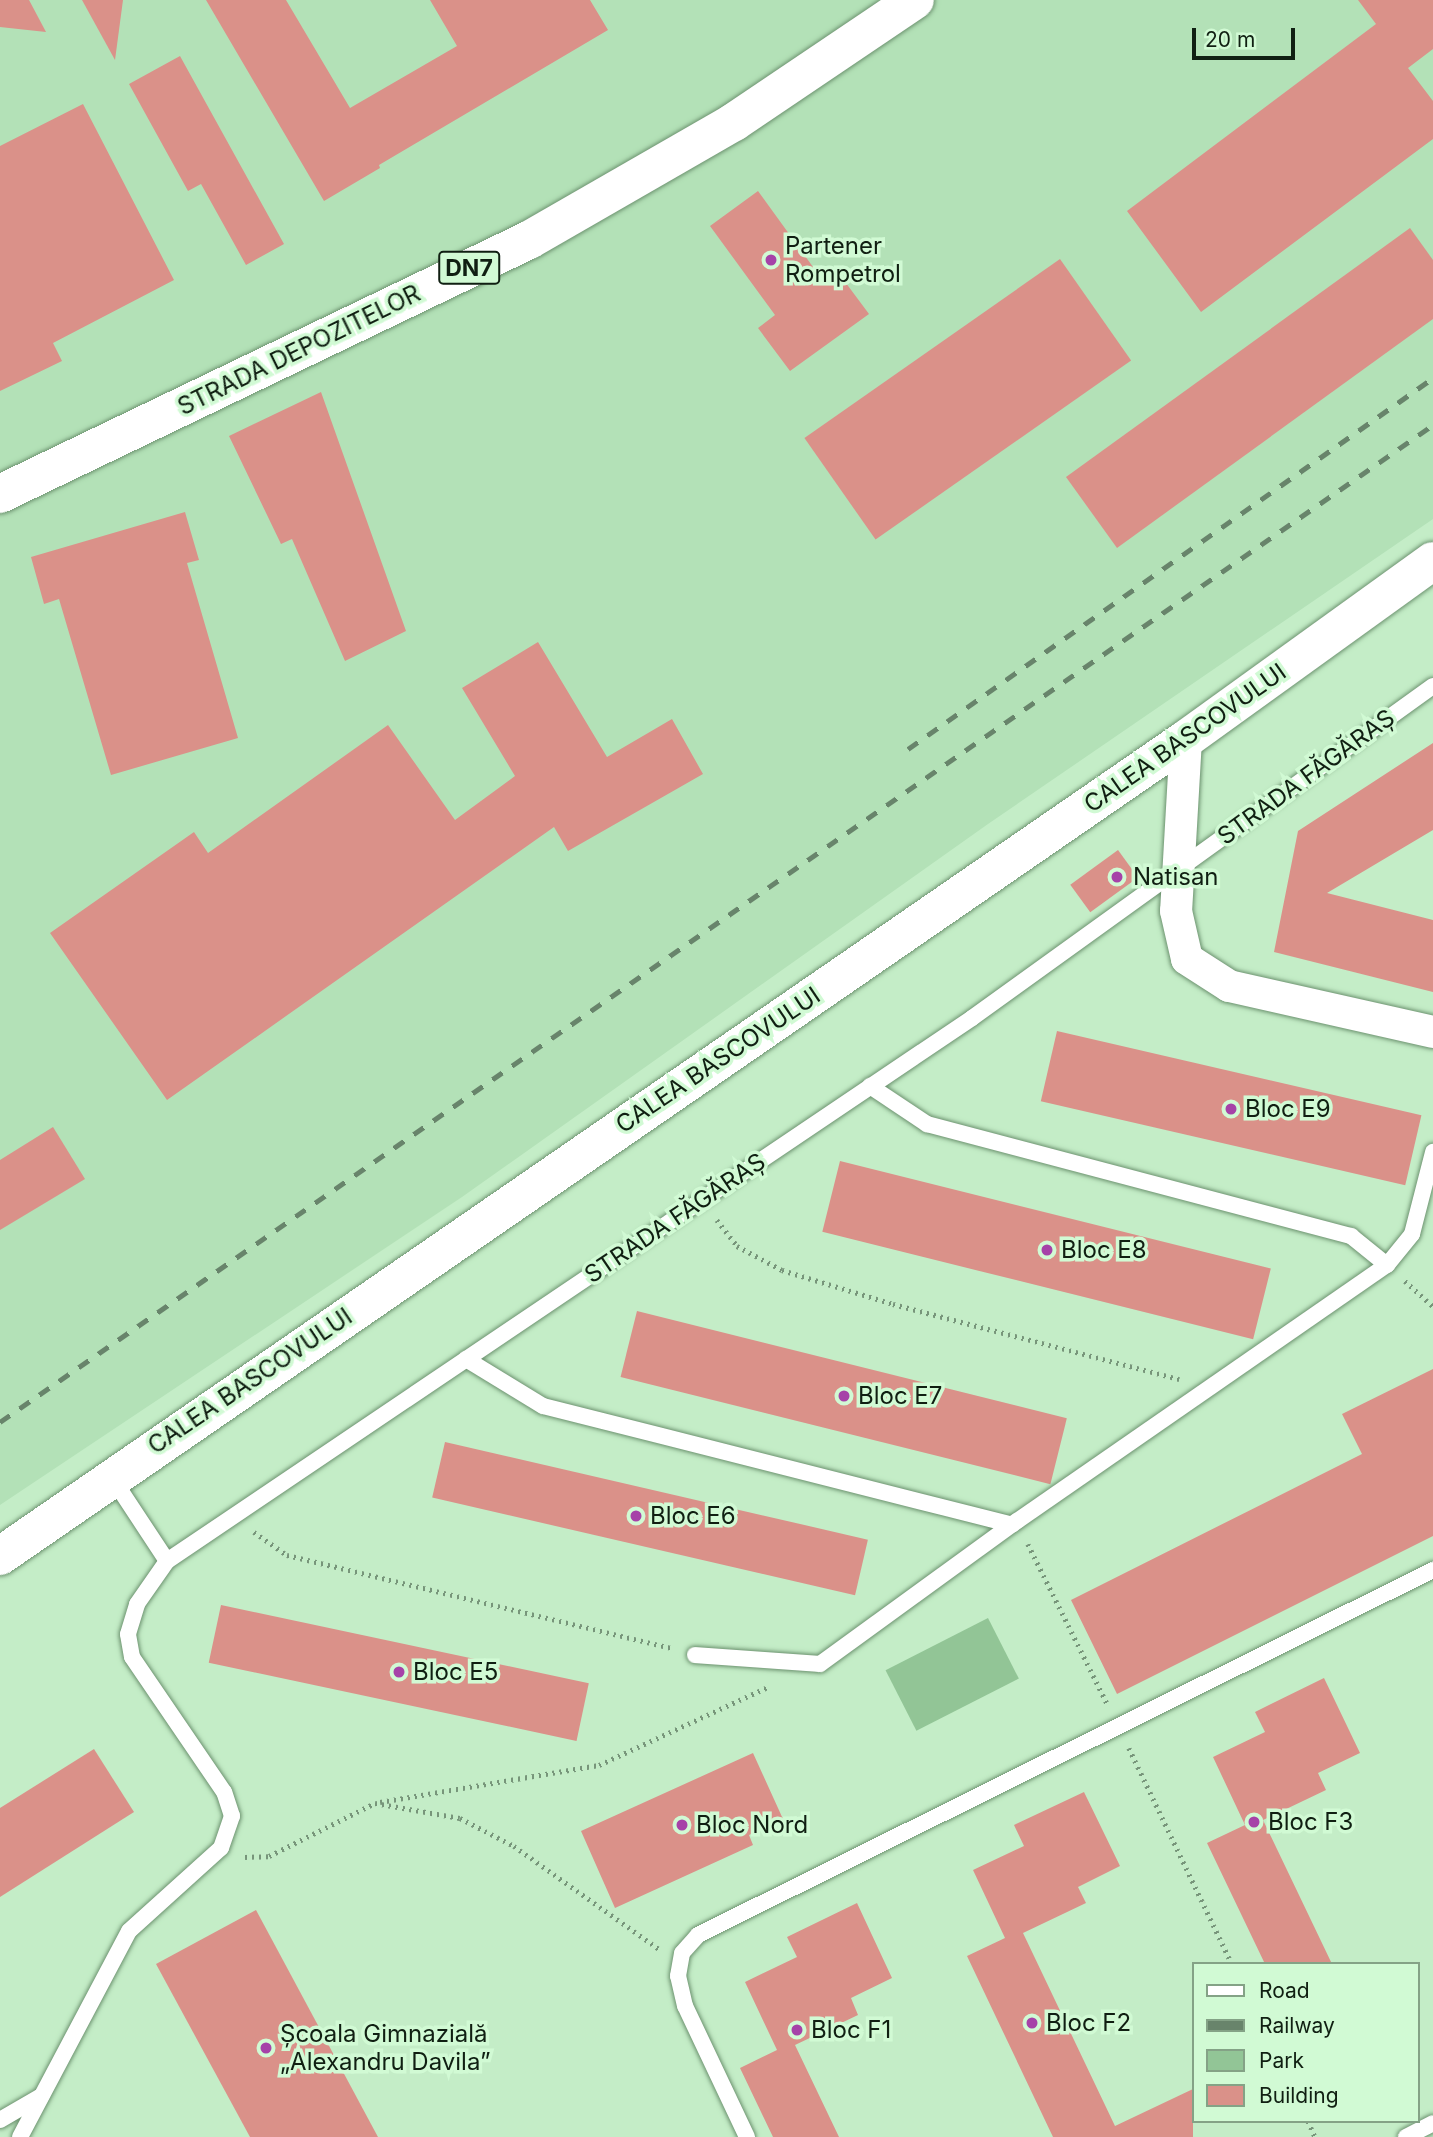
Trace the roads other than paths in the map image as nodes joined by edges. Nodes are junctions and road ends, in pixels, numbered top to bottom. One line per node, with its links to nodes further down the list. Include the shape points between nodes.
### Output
1 (915, 0): 2 (street, STRADA DEPOZITELOR / DN7, via 734,122 529,240)
2 (0, 494)
3 (1433, 561): 5 (street, CALEA BASCOVULUI)
4 (1433, 686): 6 (lane, STRADA FĂGĂRAȘ)
5 (1186, 739): 6 (street, STRADA FĂGĂRAȘ); 12 (street, CALEA BASCOVULUI)
6 (1179, 869): 7 (street, STRADA FĂGĂRAȘ, via 1176,911 1187,959 1229,986); 8 (lane, STRADA FĂGĂRAȘ)
7 (1433, 1032)
8 (870, 1086): 10 (lane, via 927,1124 1351,1236); 11 (lane, STRADA FĂGĂRAȘ)
9 (1433, 1152): 10 (lane, via 1412,1234)
10 (1387, 1265): 13 (lane)
11 (466, 1359): 13 (lane, via 543,1406); 15 (lane, STRADA FĂGĂRAȘ)
12 (111, 1477): 14 (street, CALEA BASCOVULUI); 15 (lane)
13 (1015, 1523): 17 (lane, via 820,1664)
14 (0, 1556)
15 (167, 1561): 18 (lane, STRADA FĂGĂRAȘ, via 137,1604 128,1634 132,1657 225,1791 232,1816 221,1848 129,1931)
16 (1433, 1570): 22 (lane, via 698,1935 682,1953 680,1963 685,2007)
17 (695, 1655)
18 (41, 2096): 19 (lane); 21 (lane, STRADA FĂGĂRAȘ)
19 (0, 2120)
20 (1433, 2123): 23 (lane)
21 (20, 2137)
22 (747, 2137)
23 (1406, 2137)

